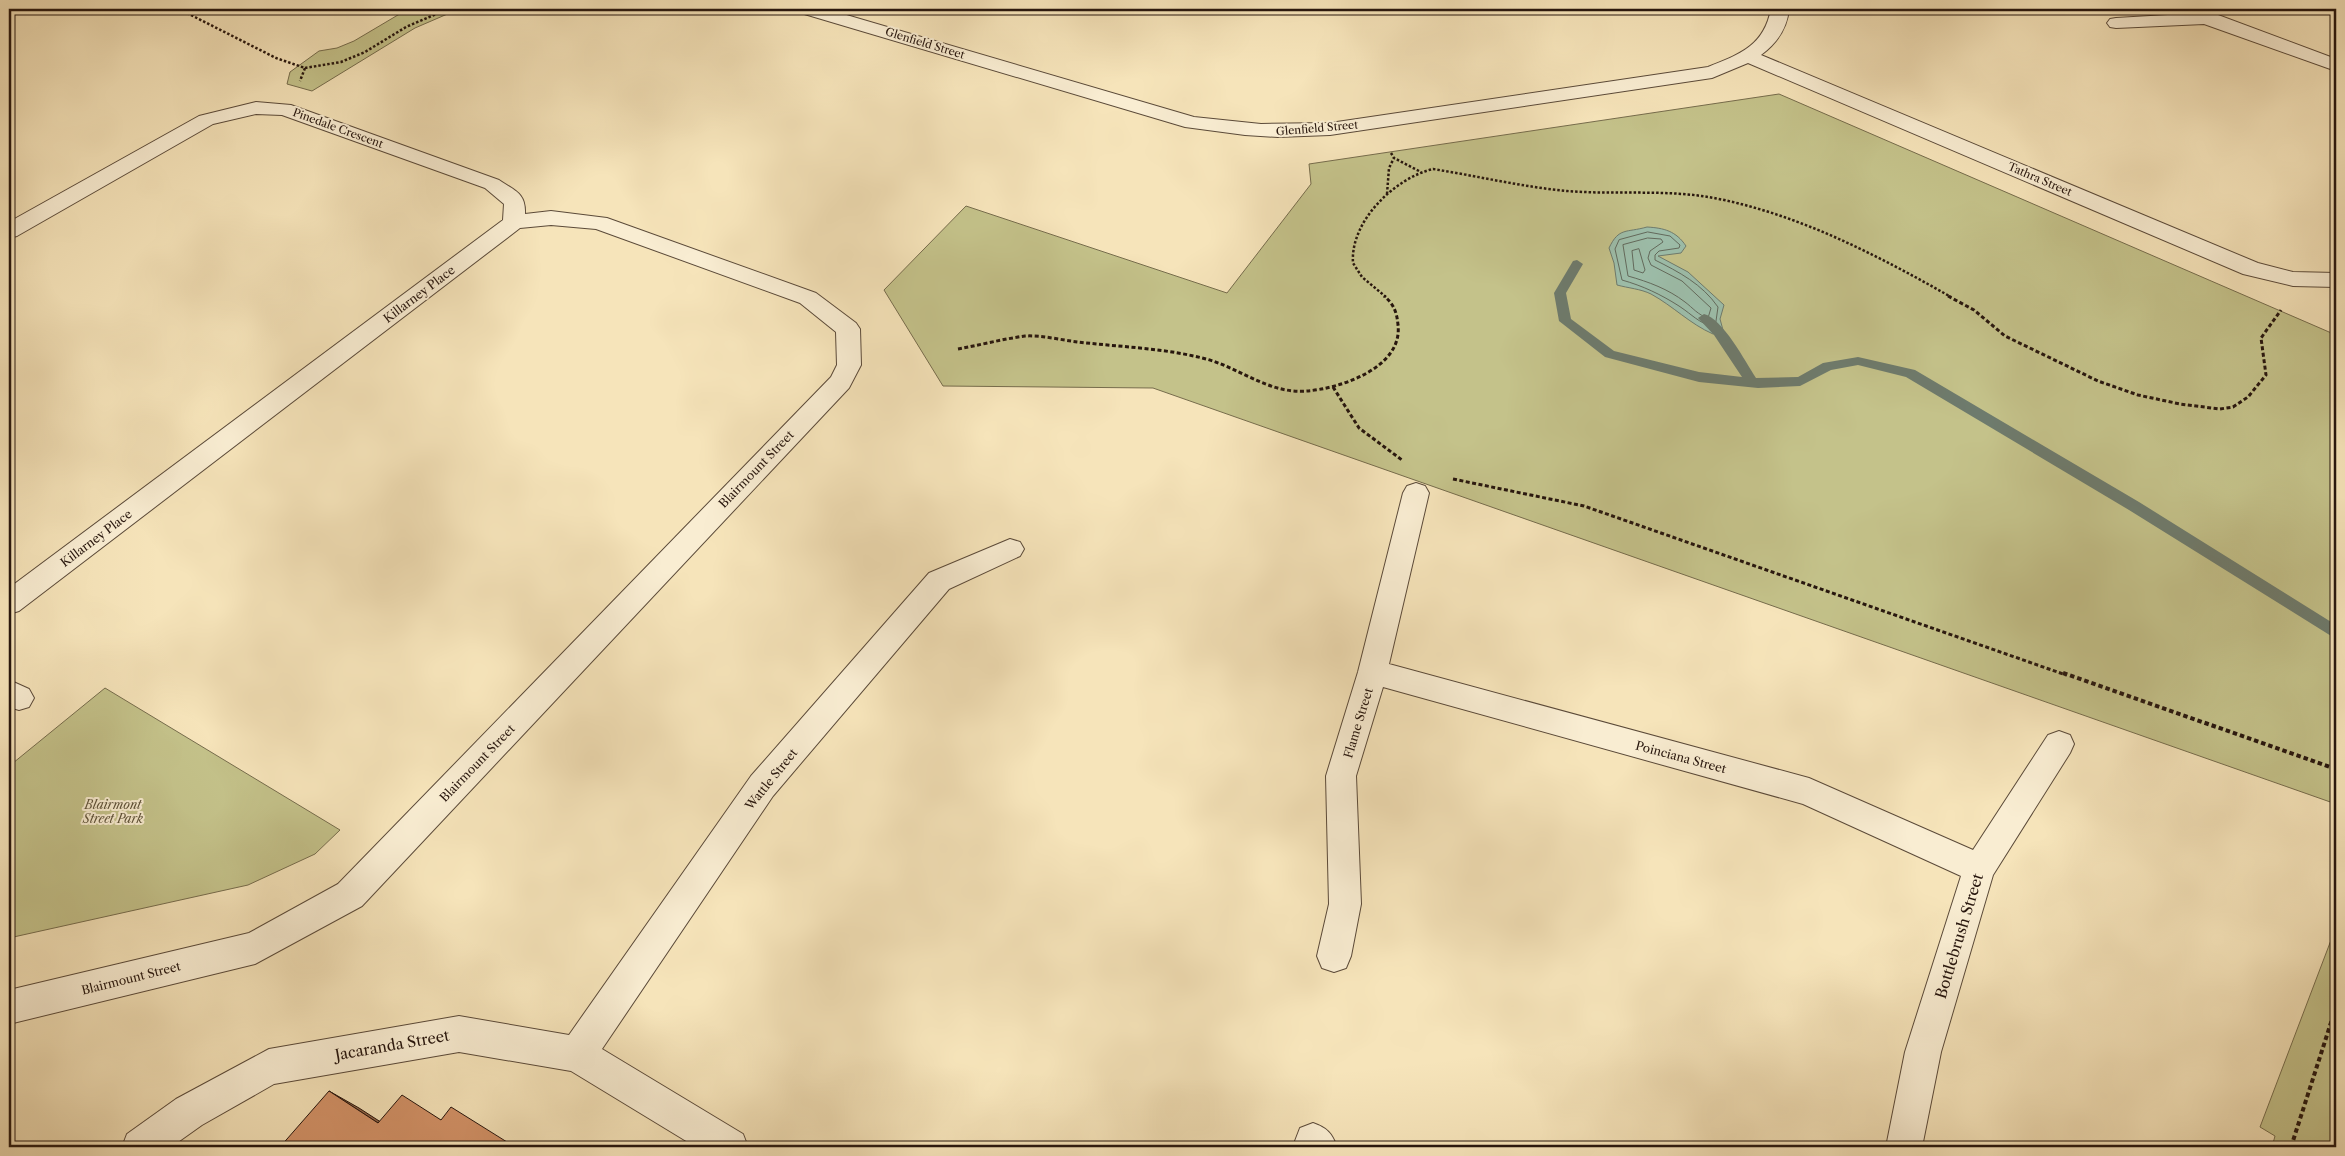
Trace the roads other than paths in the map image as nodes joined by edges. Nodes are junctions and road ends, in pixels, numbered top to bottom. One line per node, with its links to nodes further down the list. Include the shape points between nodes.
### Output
1 (807, 9): 3 (street, Glenfield Street)
2 (1780, 9): 6 (street, Glenfield Street, via 1780,17 1768,40)
3 (833, 12): 6 (street, Glenfield Street, via 1192,123 1239,131 1288,133 1415,117 1712,72)
4 (2198, 14): 5 (street); 7 (street)
5 (2116, 23)
6 (1748, 56): 10 (street, Tathra Street, via 2251,268 2293,280)
7 (2336, 65)
8 (514, 222): 9 (street, Pinedale Crescent, via 515,202 492,184 284,109 256,108 206,120); 13 (street, Killarney Place); 18 (street, Blairmount Street, via 551,218 599,223 808,298 848,328 849,365 840,382 350,895 255,948)
9 (9, 231)
10 (2336, 280)
11 (1416, 494): 14 (street, Flame Street)
12 (1010, 549): 19 (street, Wattle Street, via 940,581 768,779)
13 (9, 603)
14 (1373, 672): 16 (street, Poinciana Street, via 1810,792); 17 (street, Flame Street, via 1341,776 1345,904)
15 (2059, 744): 16 (street, Bottlebrush Street)
16 (1978, 869): 22 (street, Bottlebrush Street, via 1923,1052)
17 (1334, 956)
18 (9, 1010)
19 (576, 1054): 20 (street, Jacaranda Street, via 459,1034 269,1067 189,1112); 21 (street, Jacaranda Street)
20 (140, 1147)
21 (730, 1147)
22 (1904, 1147)

